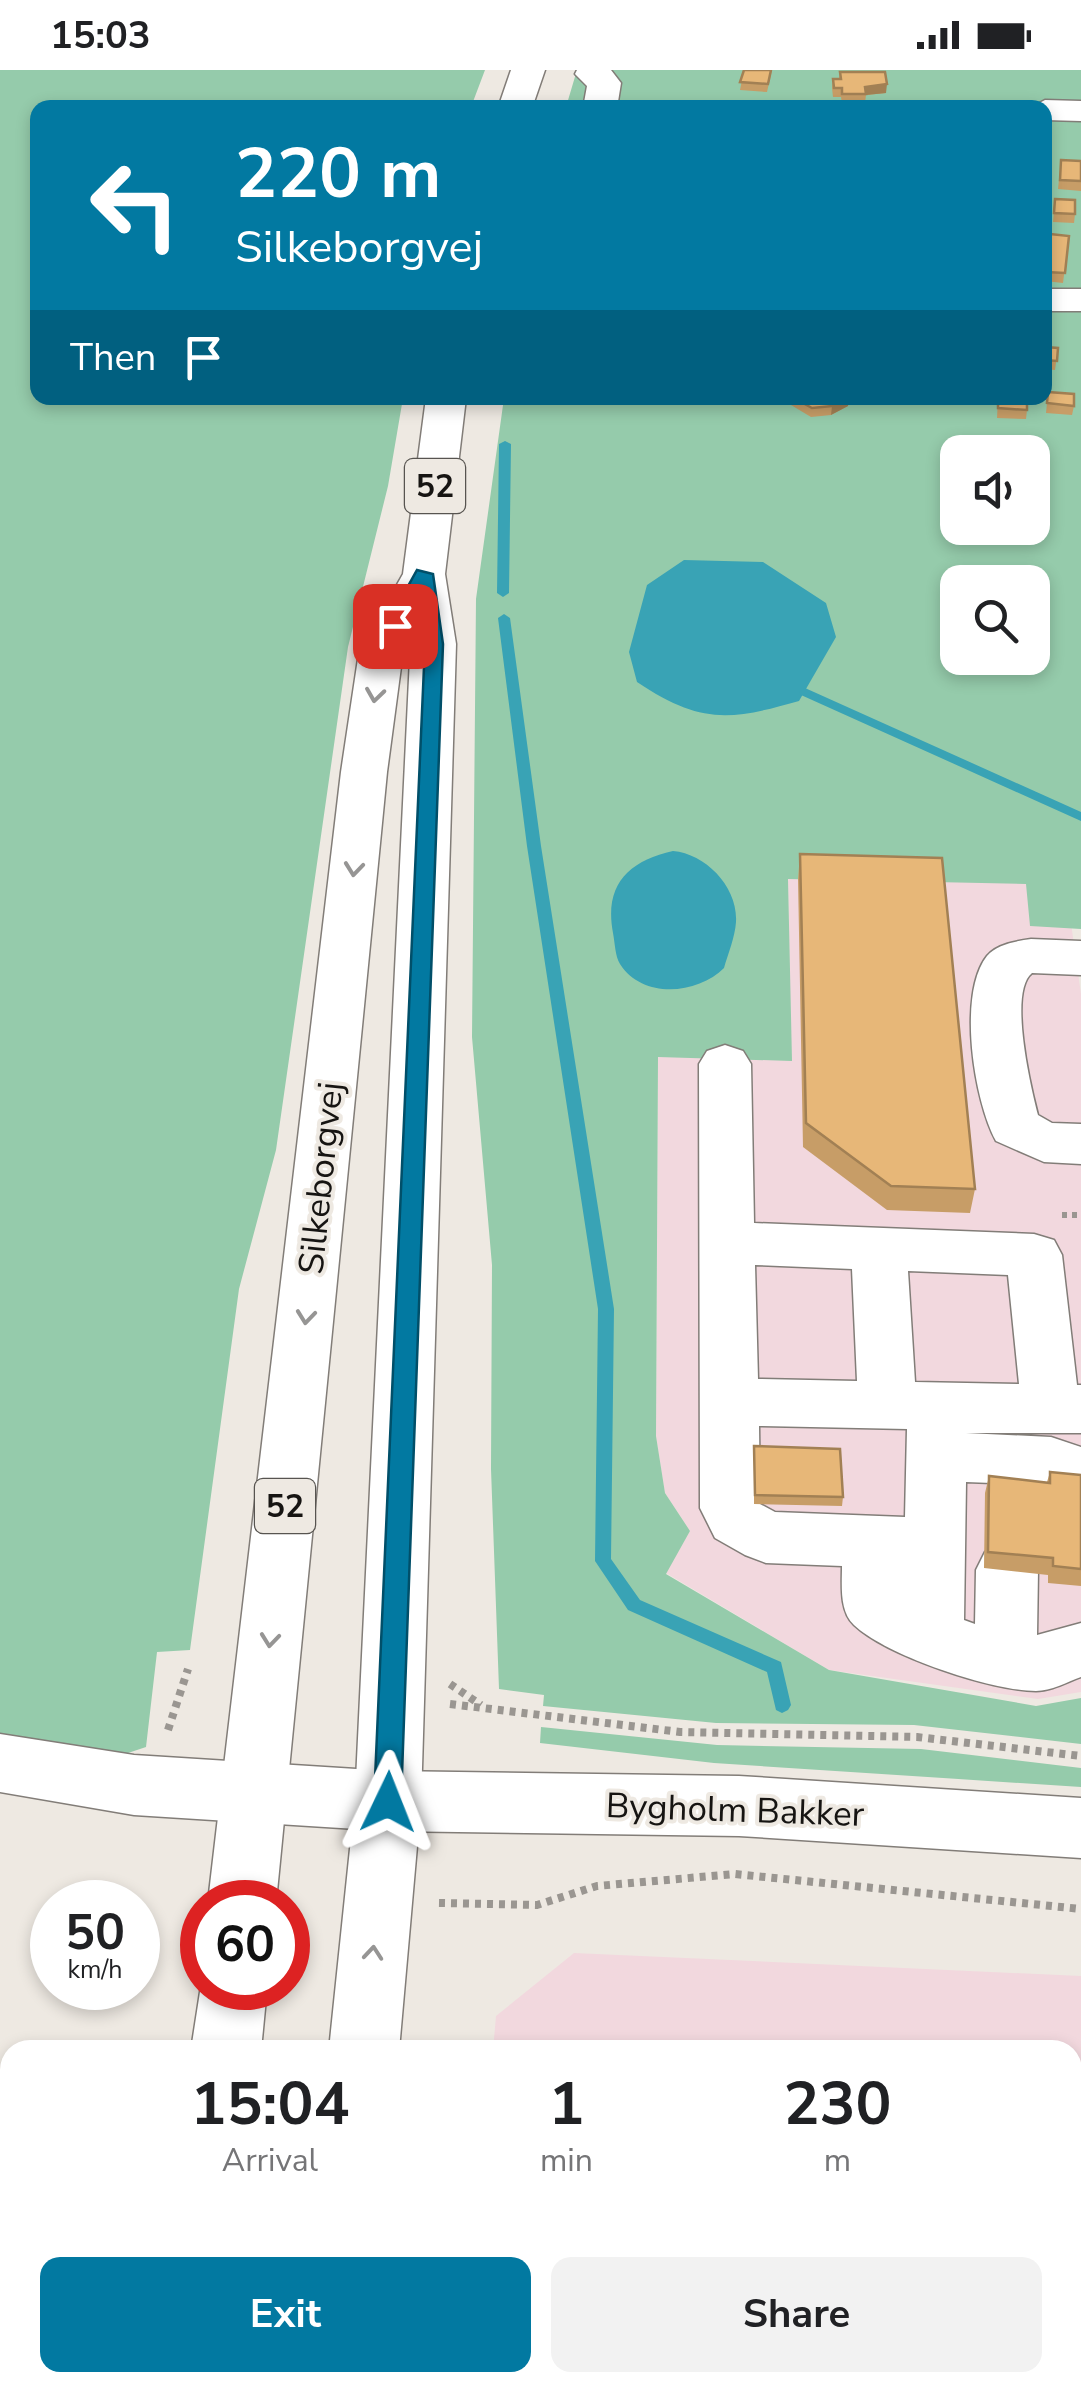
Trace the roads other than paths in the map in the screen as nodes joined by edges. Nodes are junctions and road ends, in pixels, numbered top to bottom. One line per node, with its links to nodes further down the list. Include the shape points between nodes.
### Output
1 (528, 70): 3 (main road)
2 (586, 71): 4 (main road, via 604,83)
3 (518, 100)
4 (601, 100)
5 (1052, 110): 6 (main road)
6 (1081, 110)
7 (1052, 300): 8 (main road)
8 (1081, 300)
9 (445, 405): 10 (main road, Silkeborgvej / 52)
10 (424, 574): 27 (main road, Silkeborgvej / 52, one-way to 27, via 381,652 366,755); 28 (main road, Silkeborgvej / 52, via 434,644 412,1687)
11 (1081, 958): 13 (main road, via 1027,956 1006,966 996,986 1005,1093 1015,1127 1044,1142)
12 (724, 1064): 14 (main road)
13 (1081, 1144)
14 (724, 1242): 15 (main road); 16 (main road)
15 (878, 1248): 17 (main road, via 1034,1255); 18 (main road)
16 (729, 1402): 18 (main road); 20 (main road, via 730,1508 736,1520 766,1536)
17 (1066, 1408): 18 (main road)
18 (953, 1445): 19 (main road); 21 (main road)
19 (1081, 1472)
20 (871, 1540): 21 (main road); 23 (main road, via 874,1605)
21 (936, 1544): 23 (main road)
22 (1007, 1570): 25 (main road)
23 (933, 1633): 25 (main road)
24 (1081, 1650): 25 (main road, via 1039,1663)
25 (1005, 1657)
26 (0, 1764): 27 (main road, via 134,1785)
27 (254, 1792): 28 (main road); 30 (main road, Silkeborgvej / 52)
28 (388, 1802): 29 (main road, Bygholm Bakker, via 739,1806); 33 (main road, Silkeborgvej / 52, one-way to 28)
29 (1081, 1828)
30 (244, 1880)
31 (231, 2010): 32 (main road)
32 (227, 2040)
33 (365, 2040)

